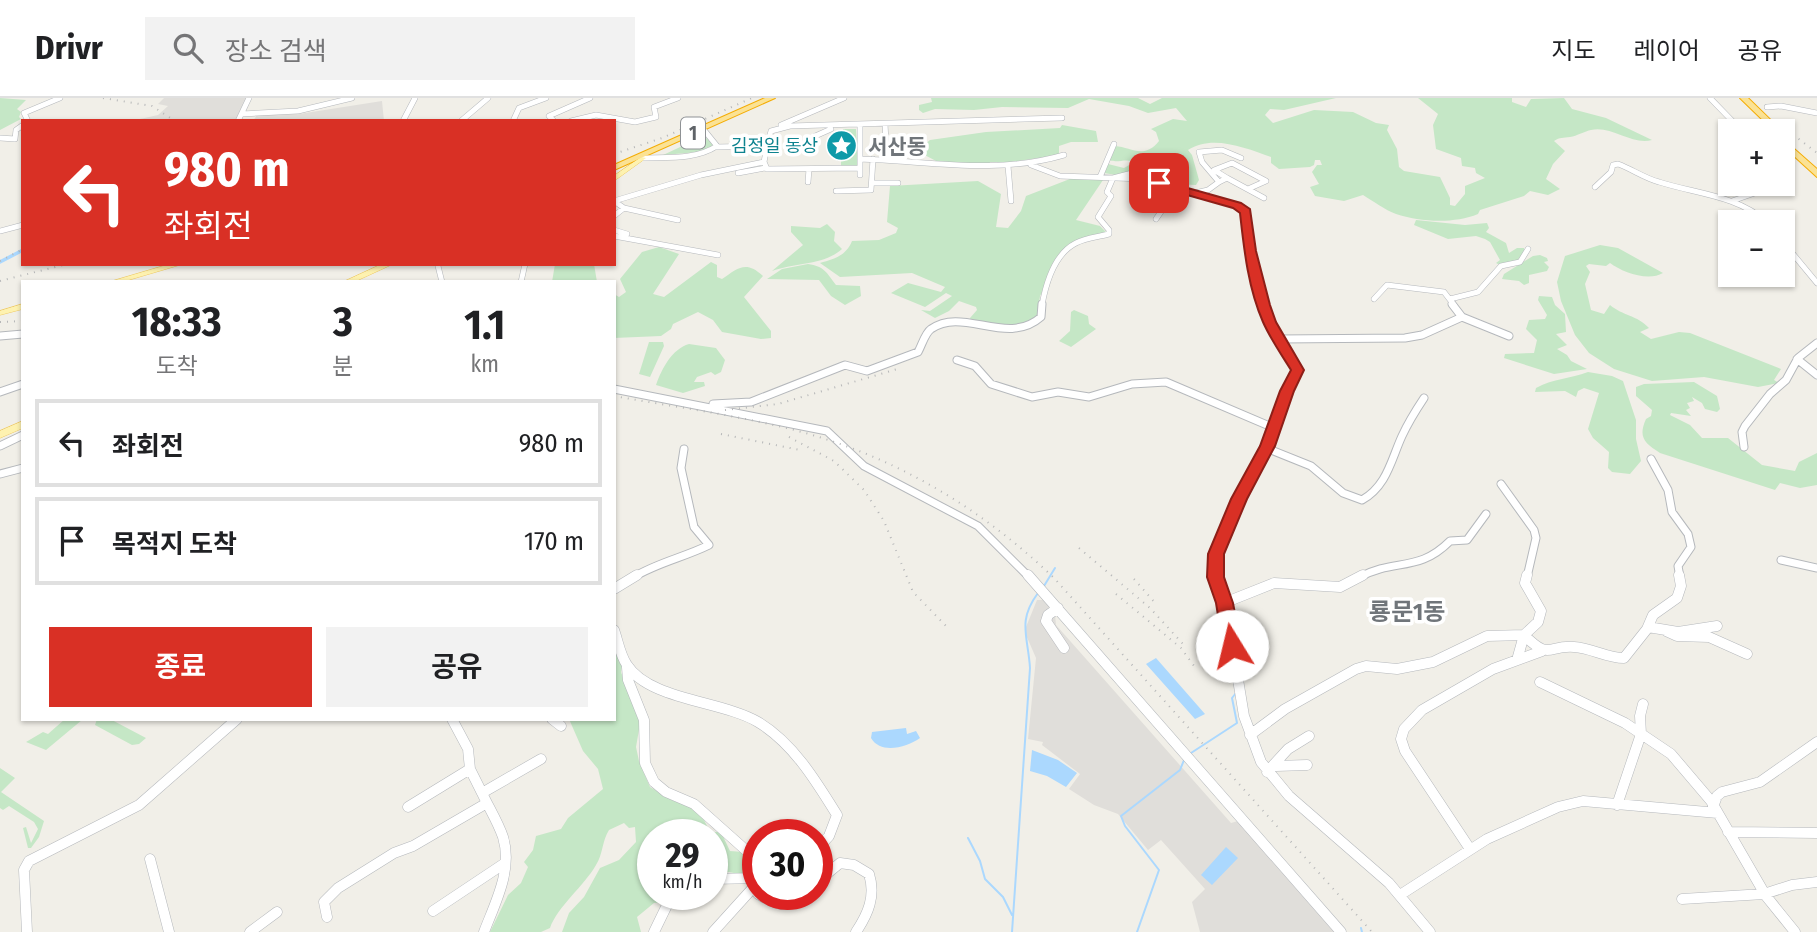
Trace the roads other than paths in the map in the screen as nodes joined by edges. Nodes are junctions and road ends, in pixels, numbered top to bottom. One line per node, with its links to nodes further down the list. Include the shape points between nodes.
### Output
1 (60, 98): 17 (street, via 24,113)
2 (249, 98): 15 (street)
3 (352, 98): 15 (street, via 298,111)
4 (415, 98): 19 (street)
5 (488, 98): 20 (street)
6 (545, 98): 21 (street, via 519,108)
7 (590, 98): 22 (street, via 549,116)
8 (678, 98): 23 (street, via 654,107 656,117 649,121 599,114)
9 (773, 98): 31 (highway, 1); 47 (highway, 1)
10 (844, 98): 30 (street)
11 (1710, 98): 24 (street)
12 (1741, 98): 25 (highway)
13 (1767, 107): 14 (street)
14 (1817, 113)
15 (242, 114): 18 (street)
16 (1062, 117): 26 (street)
17 (26, 119)
18 (239, 119)
19 (404, 119)
20 (463, 119)
21 (514, 119)
22 (552, 119)
23 (579, 119)
24 (1733, 119)
25 (1763, 119)
26 (885, 124): 27 (street); 43 (street)
27 (860, 125): 29 (street); 41 (street)
28 (21, 126): 33 (street, via 15,139)
29 (837, 127): 30 (street); 32 (street)
30 (775, 129): 35 (street)
31 (704, 130): 36 (street); 39 (highway, 1)
32 (813, 137)
33 (0, 138)
34 (1114, 144): 52 (street)
35 (767, 146): 36 (street); 44 (street)
36 (716, 147): 39 (street, via 700,154)
37 (1795, 150): 51 (highway)
38 (1065, 155): 45 (street)
39 (643, 158): 48 (main road, 1); 53 (main road)
40 (1241, 158): 57 (street, via 1222,150 1199,152)
41 (860, 159): 42 (street); 49 (street, via 860,172)
42 (873, 159): 43 (street); 58 (street)
43 (887, 159): 46 (street, via 937,167)
44 (764, 165): 49 (street); 66 (street, via 690,178)
45 (1031, 165): 46 (street); 52 (street, via 1060,176)
46 (1008, 166): 67 (street)
47 (616, 168)
48 (616, 168)
49 (809, 169): 56 (street)
50 (1144, 170): 54 (street)
51 (1817, 171)
52 (1100, 177): 54 (street)
53 (616, 178)
54 (1113, 178): 61 (street, via 1144,179); 106 (street, via 1107,192 1111,196 1098,216 1109,234 1074,244 1059,259 1041,298 1041,317 1027,327 1009,330 942,324 929,330 918,352 884,366 867,371 845,365 751,402 712,403)
55 (1227, 178): 57 (street); 62 (street); 62 (street, via 1214,170 1232,163 1266,181)
56 (808, 182)
57 (1219, 182): 61 (street, via 1200,193)
58 (872, 183): 59 (street); 63 (street, via 871,190)
59 (898, 183)
60 (1595, 187): 68 (street, via 1616,163 1658,182)
61 (1174, 189): 73 (street); 100 (street, via 1246,212 1254,272)
62 (1248, 189): 65 (street)
63 (836, 191)
64 (1746, 196): 68 (street)
65 (1264, 198)
66 (616, 200)
67 (1011, 201)
68 (1731, 201): 71 (street)
69 (616, 202): 70 (street)
70 (624, 208): 72 (street); 74 (street)
71 (1750, 210)
72 (616, 214)
73 (1156, 219)
74 (678, 220)
75 (21, 226): 76 (street)
76 (0, 231)
77 (616, 231): 78 (street)
78 (627, 234)
79 (616, 236): 80 (street)
80 (634, 241): 81 (street); 83 (street)
81 (628, 247)
82 (1528, 249): 93 (street, via 1520,262 1499,268 1478,292)
83 (718, 256)
84 (1795, 256): 91 (street)
85 (172, 266): 88 (main road)
86 (379, 266): 89 (main road)
87 (384, 266): 90 (main road)
88 (120, 280)
89 (348, 280)
90 (349, 280)
91 (1817, 283)
92 (1374, 299): 93 (street, via 1387,285 1433,289)
93 (1450, 299): 96 (street)
94 (21, 307): 95 (main road)
95 (0, 313)
96 (1462, 317): 98 (street); 100 (street, via 1405,338)
97 (21, 334): 99 (street)
98 (1508, 335)
99 (0, 336)
100 (1279, 339): 111 (street, via 1297,370)
101 (1817, 342): 102 (street)
102 (1797, 359): 104 (street); 115 (street, via 1786,380 1745,426)
103 (957, 360): 111 (street, via 975,366 991,384 1032,397 1058,392 1090,397 1132,384 1166,382)
104 (1817, 375)
105 (21, 385): 108 (street)
106 (616, 387)
107 (616, 387): 127 (street, via 833,434 864,466 978,526)
108 (0, 392)
109 (1424, 398): 116 (street, via 1400,439 1386,477 1362,500 1348,497 1306,464)
110 (21, 423): 112 (main road)
111 (1273, 428): 116 (street)
112 (0, 433)
113 (21, 436): 114 (street)
114 (0, 446)
115 (1744, 447)
116 (1266, 448): 126 (street, via 1216,554 1215,577)
117 (684, 449): 125 (street, via 681,468 694,527 709,545 646,569)
118 (1651, 459): 129 (street, via 1691,547 1678,566 1681,586 1677,598 1653,615)
119 (21, 469): 120 (street)
120 (0, 474)
121 (1501, 484): 131 (street, via 1524,513 1536,538 1525,583 1541,616)
122 (1486, 514): 126 (street, via 1467,540 1450,541 1419,563 1376,568 1340,587 1274,583)
123 (1781, 560): 124 (street)
124 (1817, 568)
125 (616, 588)
126 (1224, 603): 143 (street)
127 (1058, 608): 133 (street, via 1046,621); 178 (street)
128 (1717, 626): 130 (street)
129 (1648, 627): 130 (street); 134 (street, via 1624,658 1574,648)
130 (1666, 631): 135 (street, via 1709,637)
131 (1524, 635): 134 (street); 136 (street); 143 (street, via 1487,636 1433,662 1397,669 1356,669 1285,709)
132 (616, 637): 137 (street)
133 (1064, 648)
134 (1542, 650): 136 (street)
135 (1747, 654)
136 (1517, 660): 158 (street, via 1422,709 1400,739)
137 (627, 667): 154 (street, via 636,676 683,697 756,721 781,738 837,815); 157 (street, via 645,720 645,763 654,782 694,804)
138 (1540, 682): 142 (street)
139 (1643, 704): 142 (street)
140 (235, 721): 171 (street, via 139,805 29,861 24,870)
141 (453, 721): 148 (street, via 468,749)
142 (1641, 734): 151 (street); 153 (street, via 1671,753)
143 (1250, 735): 149 (street)
144 (1308, 736): 149 (street, via 1302,744 1289,748)
145 (1817, 741): 153 (street, via 1766,779 1722,792)
146 (541, 759): 150 (street)
147 (1307, 765): 149 (street)
148 (470, 769): 150 (street); 152 (street)
149 (1271, 769): 164 (street, via 1291,798)
150 (485, 798): 160 (street, via 503,838); 170 (street, via 338,888 324,902)
151 (1617, 805): 153 (street); 158 (street, via 1583,801 1562,806)
152 (408, 807)
153 (1715, 810): 155 (street)
154 (833, 826)
155 (1728, 832): 156 (street); 163 (street)
156 (1817, 833)
157 (742, 847)
158 (1470, 849): 164 (street)
159 (150, 859): 172 (street)
160 (505, 863): 168 (street); 174 (street)
161 (833, 869): 177 (street, via 840,863 854,865 869,874 874,890)
162 (1817, 882): 163 (street, via 1792,884)
163 (1764, 894): 165 (street); 180 (street)
164 (1400, 895): 179 (street)
165 (1682, 899)
166 (742, 901): 176 (street)
167 (665, 910): 175 (street)
168 (433, 911)
169 (277, 912): 173 (street)
170 (327, 917)
171 (27, 932)
172 (169, 932)
173 (250, 932)
174 (484, 932)
175 (654, 932)
176 (713, 932)
177 (856, 932)
178 (1341, 932)
179 (1430, 932)
180 (1795, 932)

